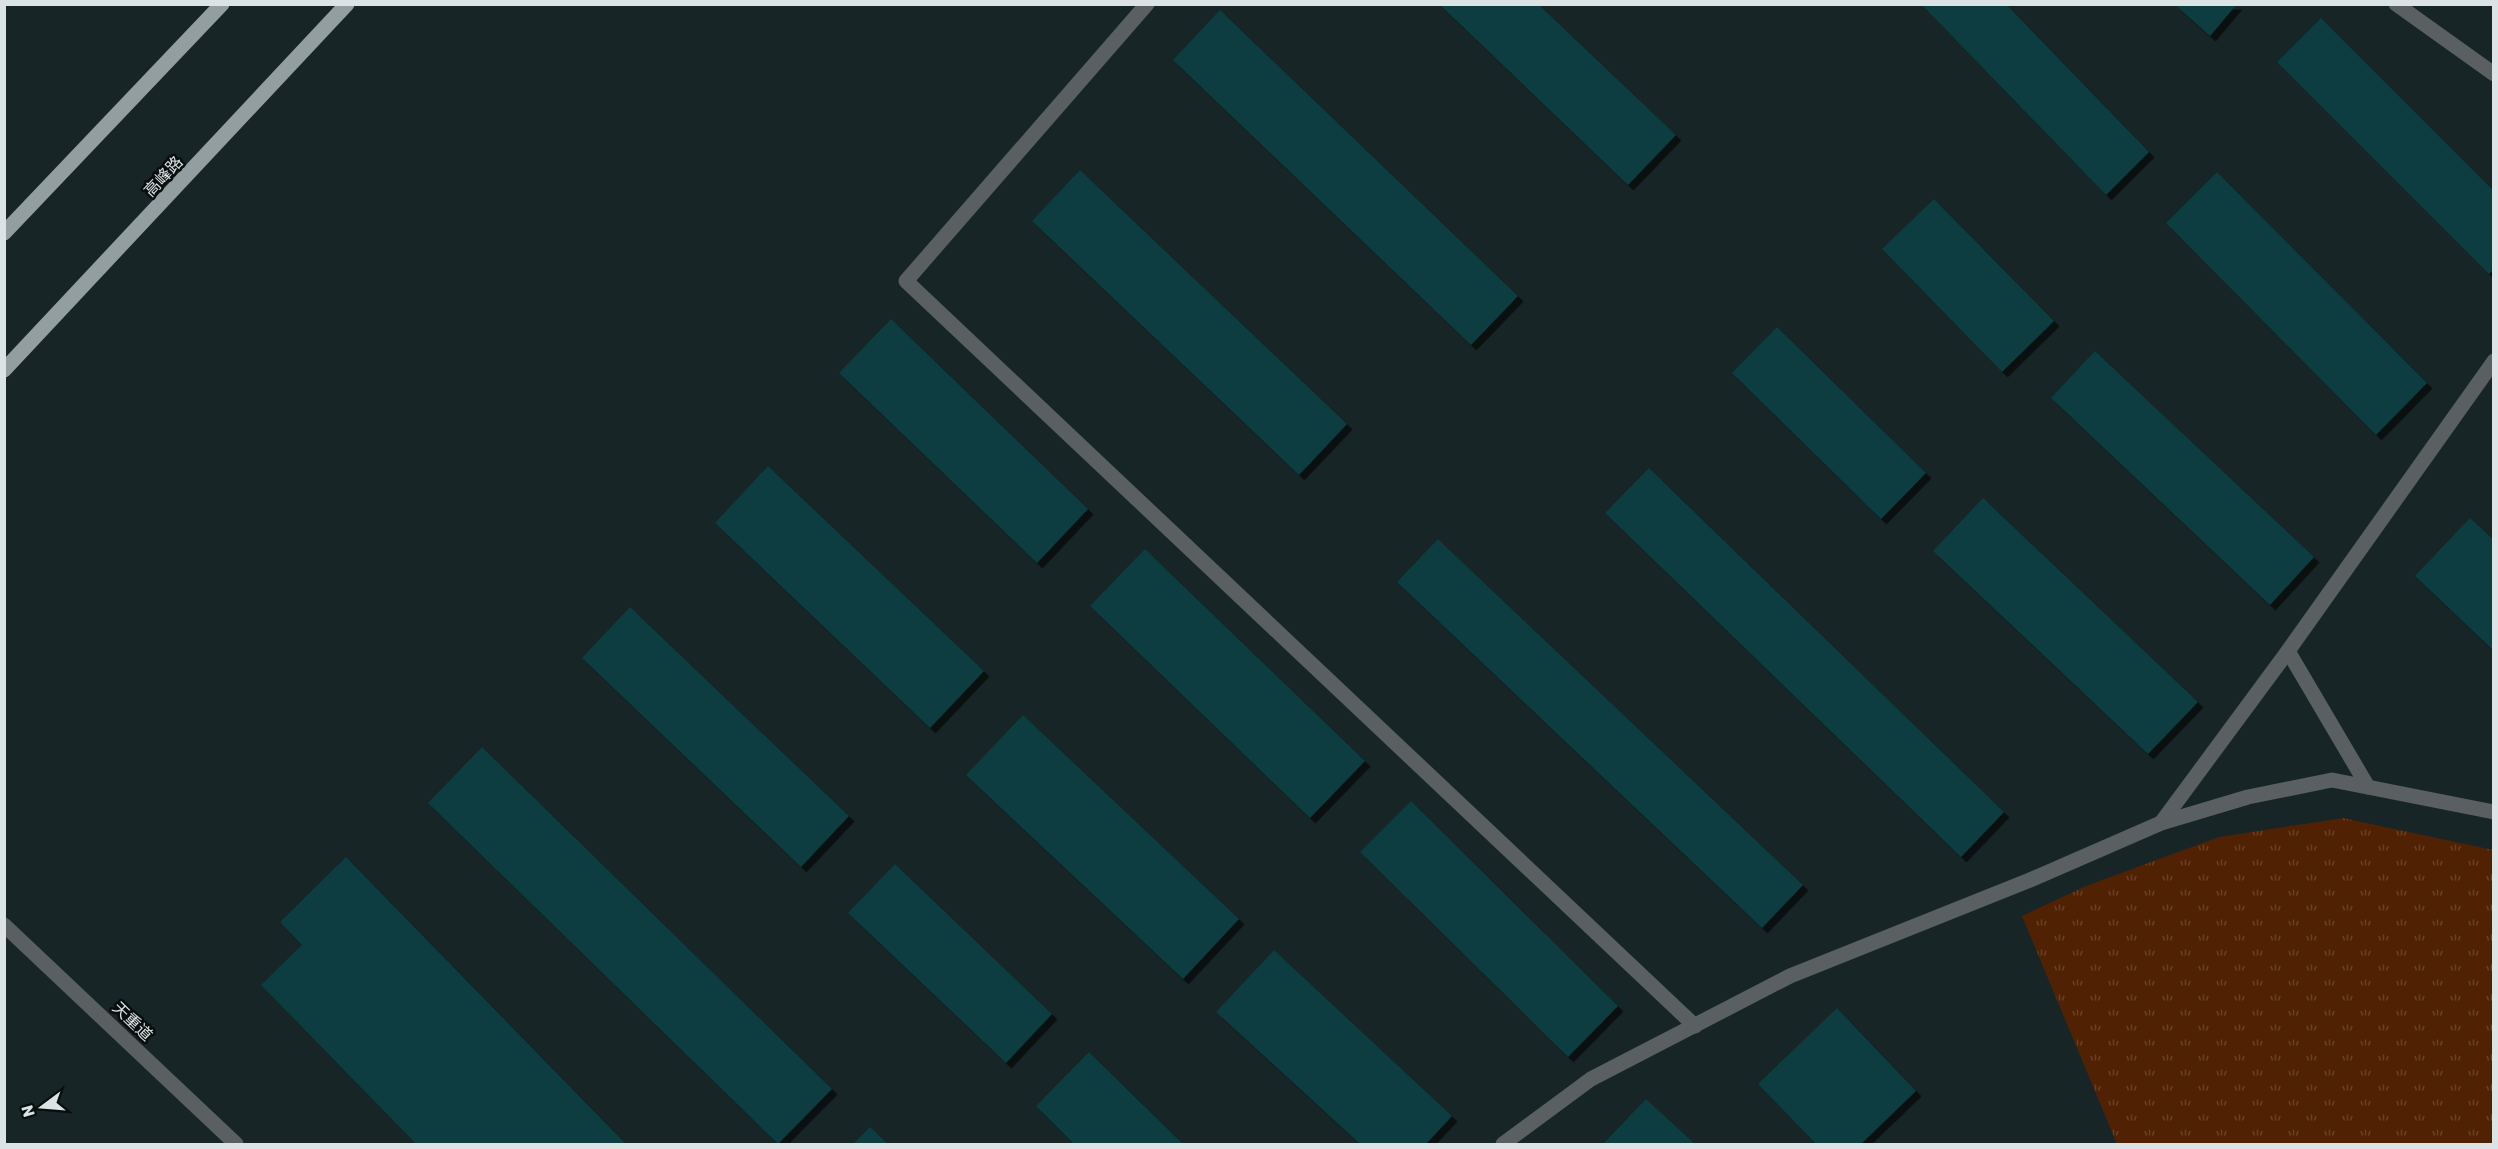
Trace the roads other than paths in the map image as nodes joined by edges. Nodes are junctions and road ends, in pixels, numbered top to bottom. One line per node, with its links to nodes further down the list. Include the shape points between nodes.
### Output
1 (222, 4): 6 (main road)
2 (347, 4): 8 (main road, 高峰路)
3 (1147, 4): 14 (street, via 906,281)
4 (2396, 4): 5 (street)
5 (2493, 74)
6 (4, 233)
7 (2493, 361): 9 (street)
8 (4, 370)
9 (2288, 651): 10 (street); 12 (street)
10 (2368, 787): 11 (street); 12 (street, via 2332,780 2248,797)
11 (2493, 812)
12 (2162, 823): 14 (street, via 1790,976)
13 (4, 925): 15 (street, 天重道)
14 (1695, 1026): 16 (street, via 1591,1079)
15 (236, 1144)
16 (1503, 1144)

